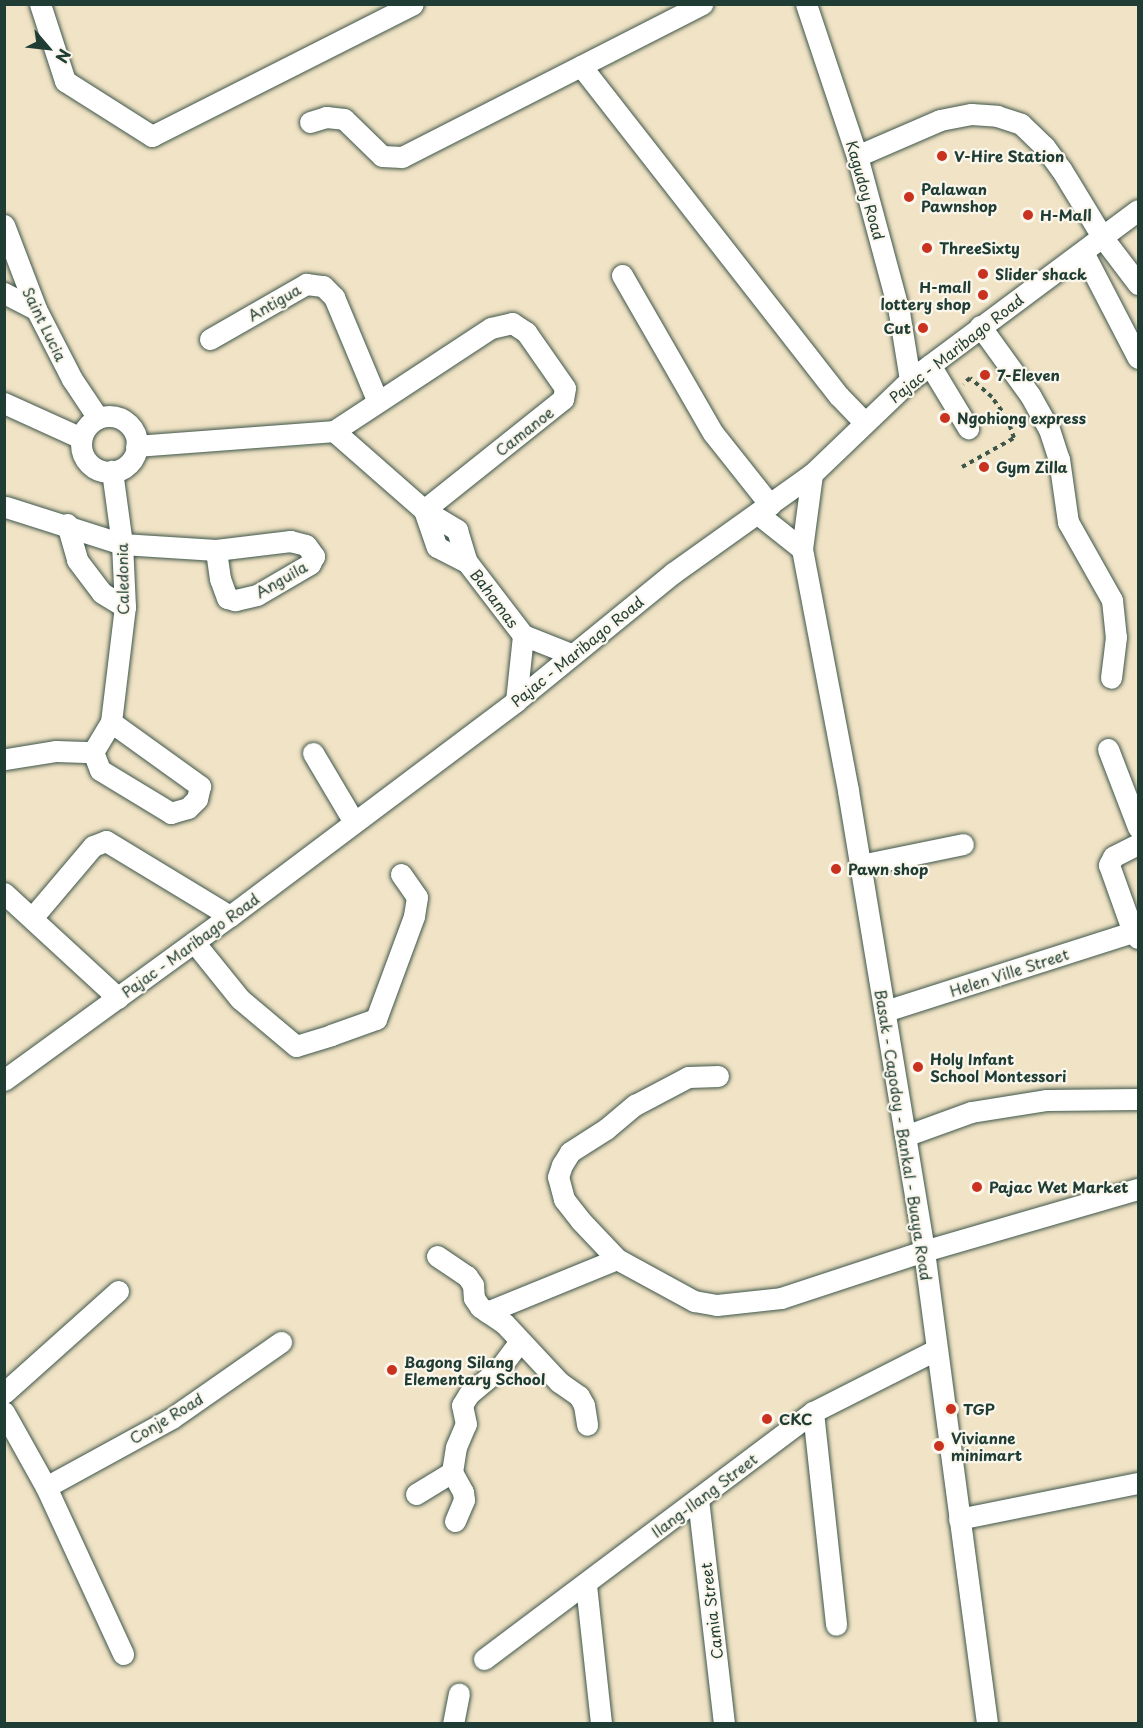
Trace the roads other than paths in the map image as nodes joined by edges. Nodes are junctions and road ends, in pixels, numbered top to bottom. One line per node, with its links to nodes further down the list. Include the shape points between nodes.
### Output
1 (40, 4): 2 (street, via 65,81 152,136)
2 (413, 4)
3 (702, 4): 5 (street)
4 (806, 4): 7 (street, Kagudoy Road)
5 (581, 66): 6 (street, via 402,158 382,156 344,119 326,117); 24 (street, via 839,396)
6 (310, 122)
7 (857, 156): 10 (street, via 940,120 971,114 997,116 1021,124 1061,169); 20 (street, Kagudoy Road, via 899,312)
8 (1138, 210): 10 (street, Pajac - Maribago Road)
9 (4, 225): 15 (street, Saint Lucia)
10 (1103, 238): 11 (street, Pajac - Maribago Road); 13 (street)
11 (1083, 252): 16 (street, Pajac - Maribago Road); 18 (street)
12 (622, 275): 33 (street)
13 (1138, 284)
14 (4, 293): 15 (street)
15 (36, 309): 23 (street, Saint Lucia, via 72,379)
16 (980, 326): 19 (street, Pajac - Maribago Road); 41 (street, via 1030,395 1049,429 1059,459 1068,522 1112,600 1116,637)
17 (210, 339): 21 (street, Antigua, via 306,284 323,286 334,297)
18 (1138, 358)
19 (930, 365): 20 (street, Pajac - Maribago Road); 25 (street)
20 (910, 380): 24 (street, Pajac - Maribago Road)
21 (377, 400): 26 (street, Camanoe); 32 (street, Camanoe, via 491,328 512,323 526,332 565,388 563,399 555,407)
22 (4, 403): 27 (street)
23 (98, 418): 27 (street, via 88,425); 28 (street, via 115,416 126,421 135,435)
24 (866, 423): 30 (street, Pajac - Maribago Road)
25 (968, 428)
26 (334, 430): 28 (street); 32 (street)
27 (81, 438): 29 (street, via 82,453 90,465)
28 (136, 446): 29 (street, via 129,463)
29 (112, 471): 35 (street, Caledonia)
30 (812, 474): 33 (street, Pajac - Maribago Road); 36 (street, Basak - Cagodoy - Bankal - Buaya Road)
31 (6, 507): 34 (street)
32 (424, 510): 39 (street, Bahamas, via 457,530 467,562)
33 (764, 510): 36 (street); 40 (street, Pajac - Maribago Road, via 673,573)
34 (67, 524): 35 (street); 38 (street, via 77,560 102,593)
35 (122, 544): 37 (street); 38 (street, Caledonia)
36 (802, 549): 51 (street, Basak - Cagodoy - Bankal - Buaya Road)
37 (216, 550)
38 (125, 607): 43 (street, Caledonia)
39 (523, 635): 40 (street, Bahamas); 42 (street, Bahamas)
40 (571, 654): 42 (street, Pajac - Maribago Road)
41 (1111, 678)
42 (516, 701): 48 (street, Pajac - Maribago Road)
43 (111, 722): 45 (street); 45 (street, via 194,780 200,786 197,799 188,808 171,813 100,770)
44 (1107, 749): 49 (street)
45 (93, 752): 47 (street, via 56,751)
46 (314, 753): 48 (street)
47 (6, 759)
48 (354, 822): 54 (street, Pajac - Maribago Road)
49 (1138, 839): 56 (street, via 1113,857 1109,865)
50 (963, 844): 51 (street)
51 (861, 865): 59 (street, Basak - Cagodoy - Bankal - Buaya Road)
52 (401, 874): 57 (street, via 417,897 376,1019 331,1035 296,1046 240,999)
53 (5, 893): 55 (street)
54 (230, 916): 55 (street, via 106,841 93,846); 57 (street, Pajac - Maribago Road)
55 (32, 918): 58 (street)
56 (1136, 935): 59 (street, Helen Ville Street)
57 (194, 942): 58 (street, Pajac - Maribago Road)
58 (118, 998): 61 (street, Pajac - Maribago Road)
59 (885, 1011): 63 (street, Basak - Cagodoy - Bankal - Buaya Road)
60 (718, 1076): 67 (street, via 688,1077 652,1096 570,1152 562,1165 558,1177 564,1199)
61 (4, 1080)
62 (1138, 1099): 63 (street, via 1047,1100 971,1112)
63 (905, 1136): 65 (street, Basak - Cagodoy - Bankal - Buaya Road)
64 (1138, 1189): 65 (street)
65 (924, 1251): 67 (street, via 781,1298 717,1305 694,1300); 72 (street, Basak - Cagodoy - Bankal - Buaya Road)
66 (437, 1256): 69 (street, via 467,1276 474,1298)
67 (617, 1258): 69 (street)
68 (118, 1291): 73 (street)
69 (488, 1312): 70 (street)
70 (520, 1341): 76 (street, via 559,1382 579,1396); 77 (street, via 499,1369 462,1405 466,1424 456,1447)
71 (281, 1342): 79 (street, Conje Road, via 172,1418)
72 (935, 1350): 75 (street, Ilang-Ilang Street); 82 (street, Basak - Cagodoy - Bankal - Buaya Road)
73 (4, 1393)
74 (4, 1412): 79 (street)
75 (813, 1412): 81 (street, Ilang-Ilang Street); 85 (street)
76 (587, 1425)
77 (452, 1472): 80 (street); 83 (street, via 464,1500)
78 (1138, 1483): 82 (street)
79 (46, 1487): 86 (street)
80 (416, 1494)
81 (698, 1499): 84 (street, Ilang-Ilang Street); 91 (street, Camia Street)
82 (959, 1519): 92 (street, Basak - Cagodoy - Bankal - Buaya Road)
83 (455, 1521)
84 (586, 1585): 87 (street, Ilang-Ilang Street); 90 (street)
85 (836, 1625)
86 (123, 1654)
87 (484, 1659)
88 (459, 1694): 89 (street)
89 (453, 1724)
90 (601, 1724)
91 (724, 1724)
92 (987, 1724)

